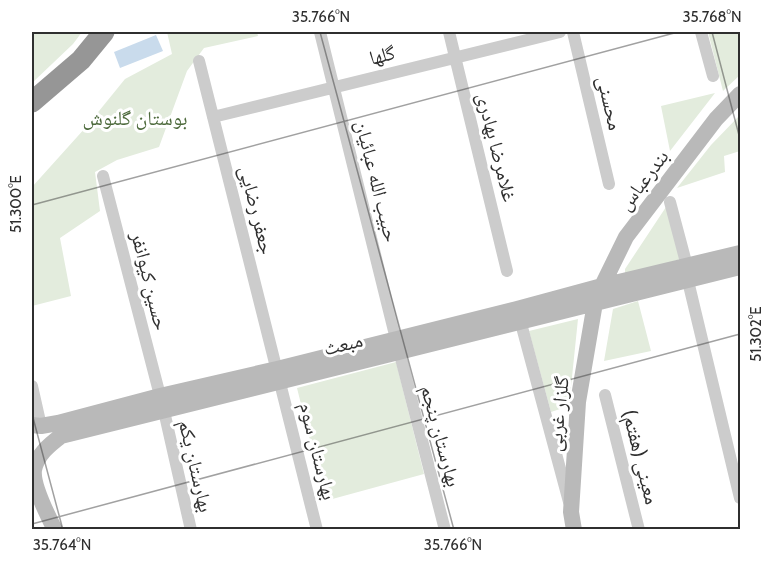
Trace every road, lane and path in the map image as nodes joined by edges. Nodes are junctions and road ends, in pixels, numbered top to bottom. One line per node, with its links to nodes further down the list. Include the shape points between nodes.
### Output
1 (88, 32): 12 (highway)
2 (104, 32): 14 (highway, via 81,60)
3 (320, 32): 11 (street, حبیب الله عبائیان)
4 (449, 32): 8 (street, غلامرضا بهادری)
5 (560, 32): 8 (street, گلها)
6 (573, 32): 17 (street, محسنی)
7 (701, 32): 10 (street)
8 (455, 57): 11 (street, گلها); 21 (street, غلامرضا بهادری)
9 (199, 61): 15 (street, جعفر رضایی)
10 (713, 76)
11 (334, 87): 15 (street, گلها); 26 (street, حبیب الله عبائیان)
12 (32, 90)
13 (741, 94): 23 (street, بندرعباس, via 709,128 626,237)
14 (32, 102)
15 (213, 117): 27 (street, جعفر رضایی)
16 (103, 176): 30 (street, حسین کیوانفر)
17 (609, 183)
18 (670, 202): 22 (street)
19 (741, 253): 22 (street, مبعث)
20 (741, 267): 22 (street, مبعث)
21 (507, 271)
22 (688, 273): 23 (street, مبعث); 24 (street, مبعث); 32 (street)
23 (602, 286): 24 (street, بندرعباس); 25 (street, مبعث)
24 (595, 303): 25 (street, مبعث); 34 (street, گلزار غربی, via 578,402)
25 (519, 315): 26 (street, مبعث); 34 (street)
26 (398, 346): 27 (street, مبعث); 39 (street, بهارستان پنجم)
27 (279, 375): 30 (street, مبعث); 38 (street, بهارستان سوم)
28 (32, 386): 31 (street)
29 (605, 395): 41 (street, معینی (هفتم))
30 (162, 404): 31 (street, مبعث); 36 (street, مبعث, via 61,436 50,444 34,472 38,492); 37 (street, بهارستان یکم)
31 (36, 425)
32 (741, 498)
33 (32, 506): 35 (street)
34 (571, 512): 40 (street, گلزار غربی)
35 (45, 530)
36 (55, 530)
37 (191, 530)
38 (317, 530)
39 (445, 530)
40 (574, 530)
41 (639, 530)

